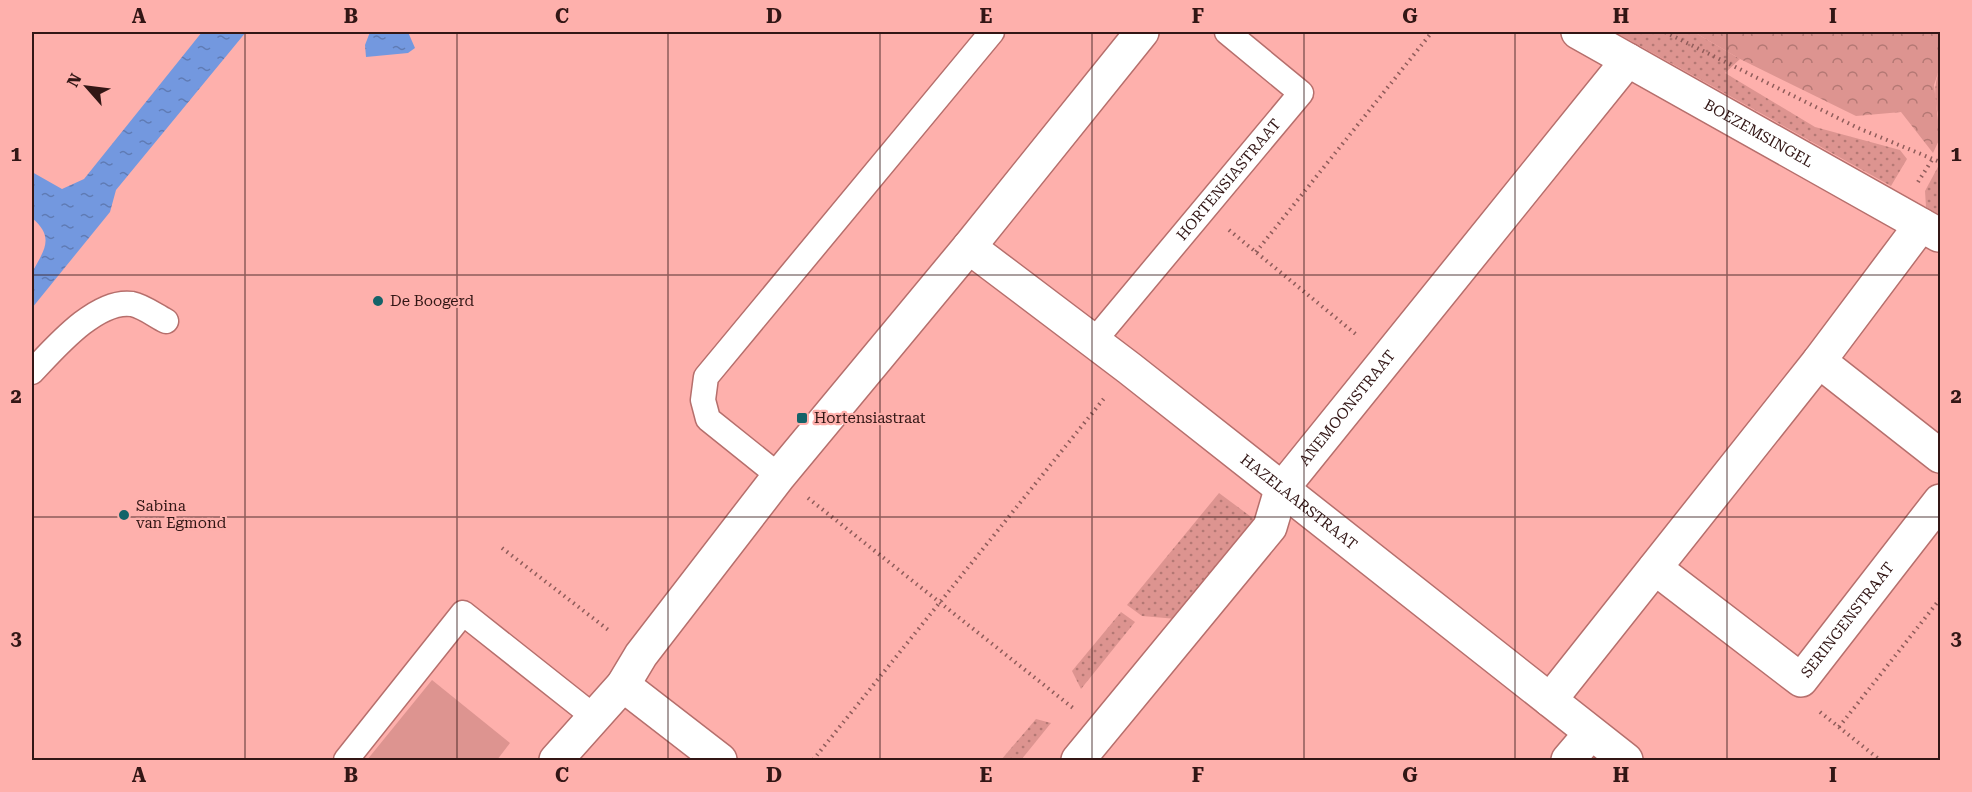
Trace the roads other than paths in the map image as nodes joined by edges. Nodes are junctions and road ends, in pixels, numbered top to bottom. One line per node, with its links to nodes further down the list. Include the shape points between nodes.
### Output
1 (992, 32): 13 (lane, via 706,377 703,400 708,419)
2 (1142, 32): 7 (street)
3 (1227, 32): 9 (lane, HORTENSIASTRAAT, via 1301,93)
4 (1578, 32): 5 (street, BOEZEMSINGEL)
5 (1628, 60): 6 (street, BOEZEMSINGEL); 14 (street, ANEMOONSTRAAT)
6 (1931, 231): 10 (street)
7 (969, 247): 9 (street, HAZELAARSTRAAT); 13 (street)
8 (166, 321): 11 (lane, via 132,304 100,310 69,333)
9 (1094, 341): 14 (street, HAZELAARSTRAAT)
10 (1819, 361): 12 (street); 16 (street)
11 (32, 372)
12 (1941, 456)
13 (779, 476): 17 (street)
14 (1281, 490): 18 (street, HAZELAARSTRAAT); 24 (street, ANEMOONSTRAAT, via 1270,527)
15 (1941, 501): 16 (street, SERINGENSTRAAT, via 1801,680)
16 (1655, 568): 18 (street)
17 (622, 685): 19 (street); 23 (street)
18 (1550, 700): 20 (street, HAZELAARSTRAAT)
19 (593, 716): 21 (lane, via 463,613); 22 (street)
20 (1591, 733): 25 (street); 26 (street, HAZELAARSTRAAT)
21 (346, 760)
22 (556, 760)
23 (720, 760)
24 (1078, 760)
25 (1568, 760)
26 (1626, 760)

